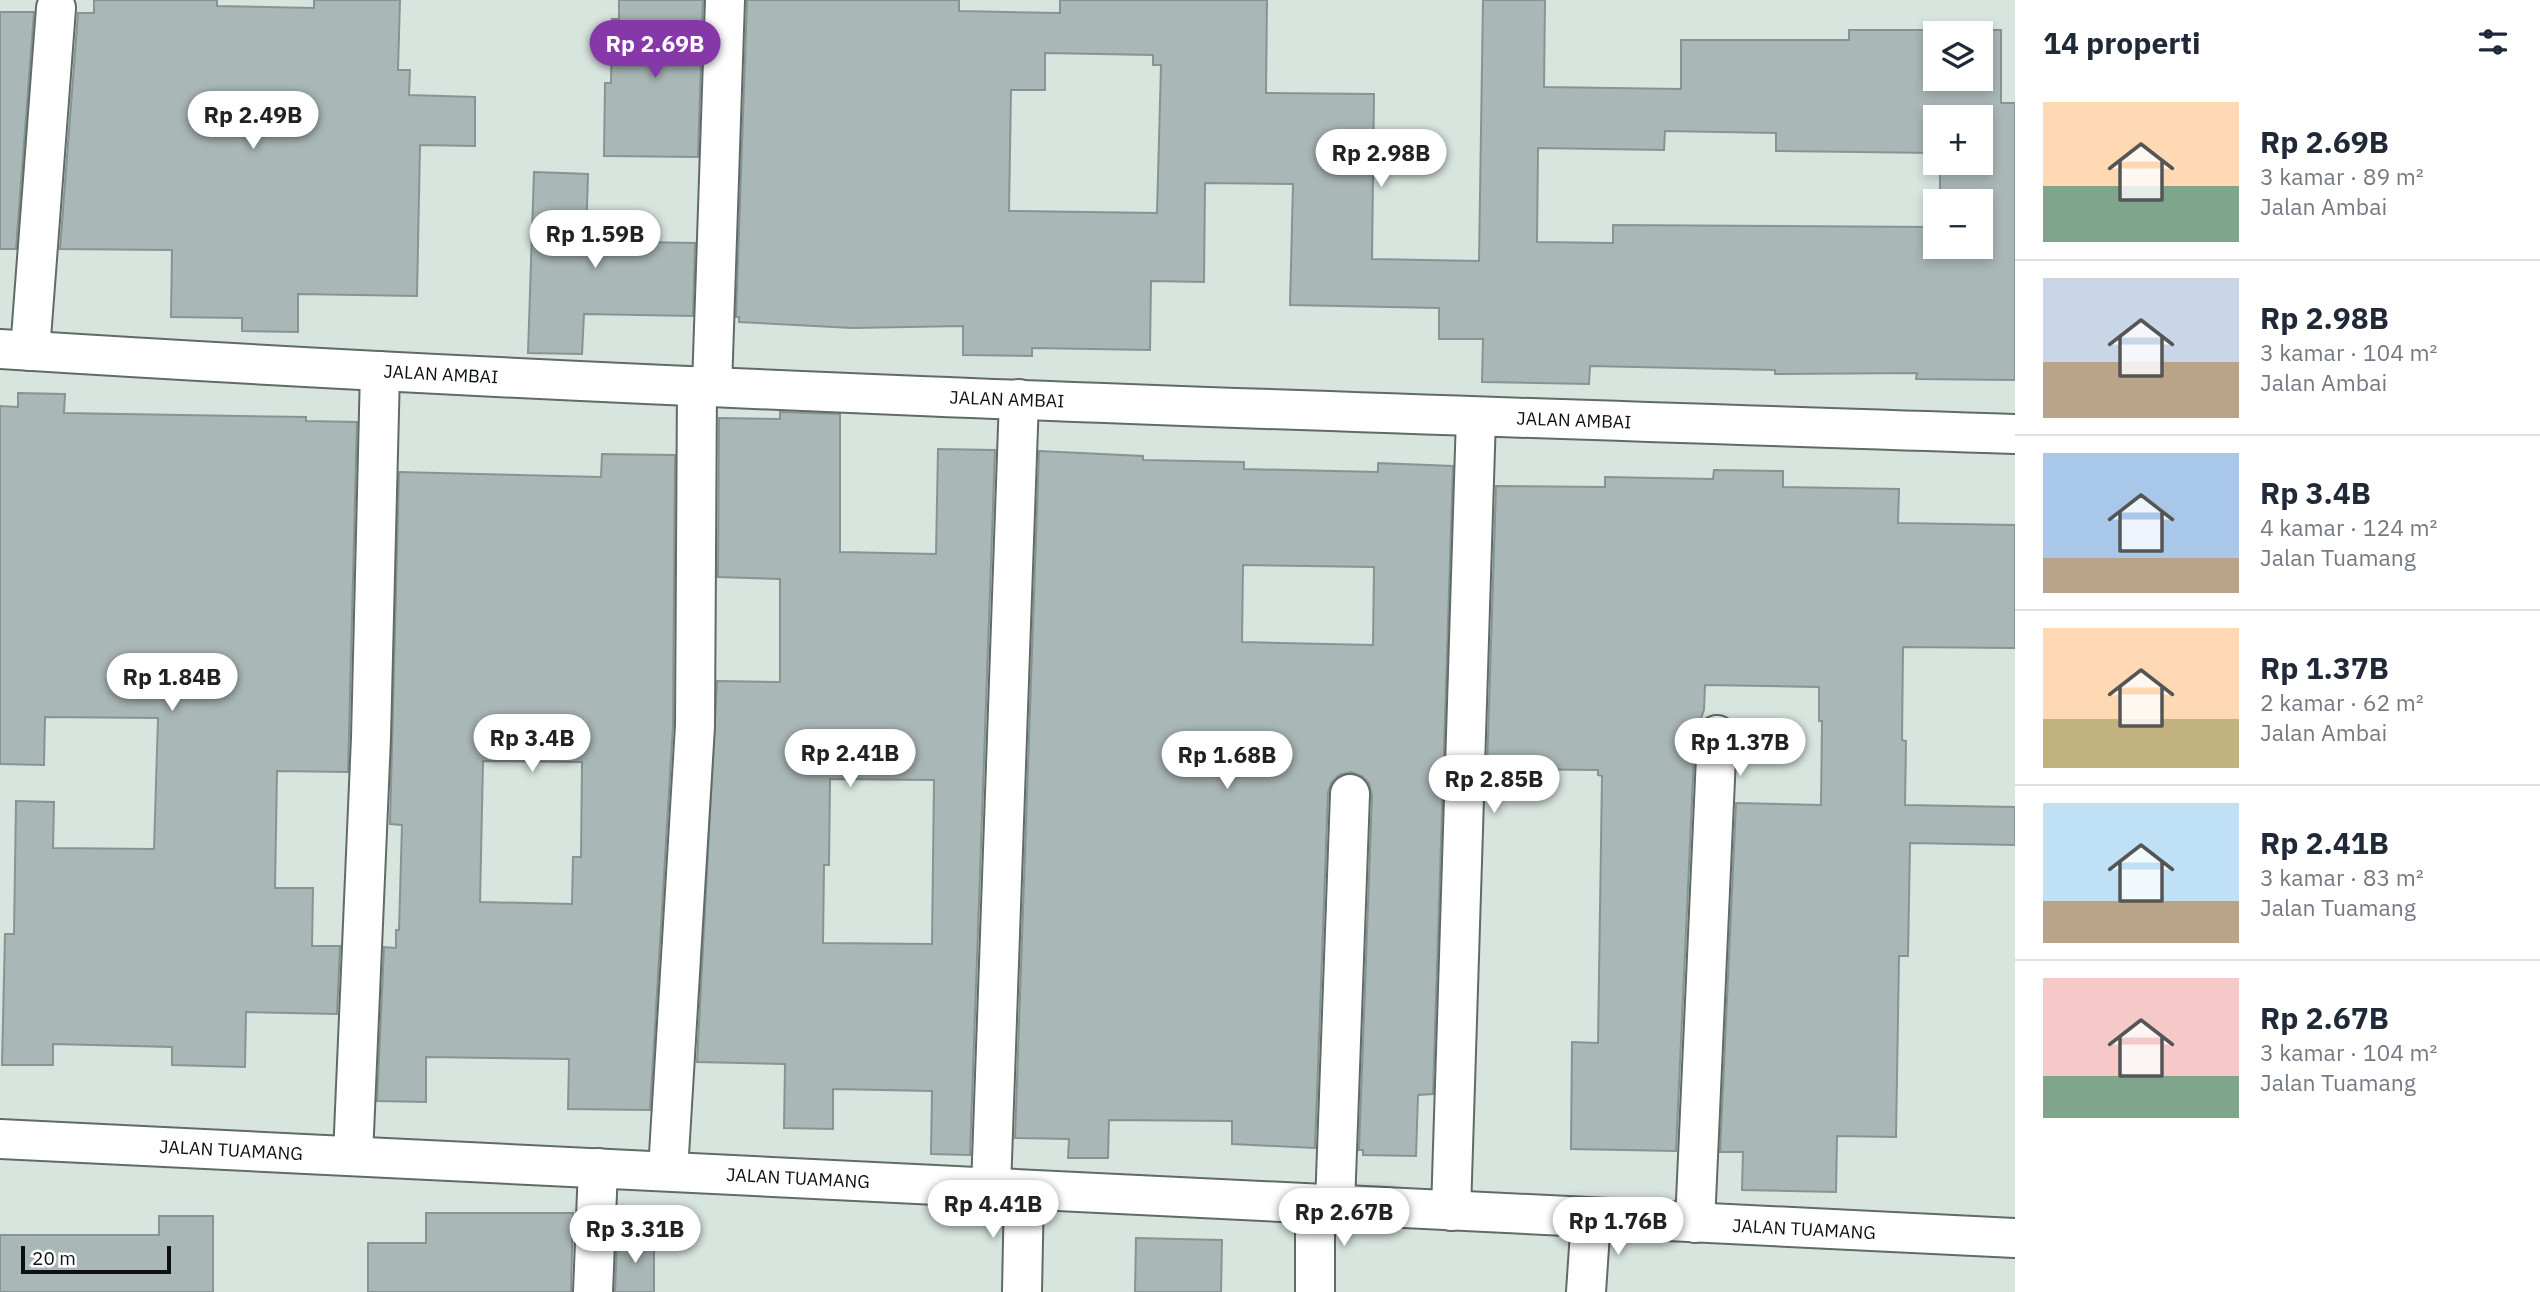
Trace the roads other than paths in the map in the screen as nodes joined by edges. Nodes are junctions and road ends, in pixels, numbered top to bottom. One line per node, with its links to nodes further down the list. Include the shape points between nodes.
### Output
1 (725, 0): 5 (street)
2 (56, 8): 3 (street)
3 (15, 350): 4 (street, JALAN AMBAI)
4 (380, 371): 5 (street, JALAN AMBAI); 12 (street, via 371,738)
5 (704, 386): 6 (street, JALAN AMBAI); 14 (street, via 695,726)
6 (1019, 399): 7 (street, JALAN AMBAI); 15 (street)
7 (1476, 416): 8 (street, JALAN AMBAI); 17 (street)
8 (2015, 434)
9 (1717, 735): 19 (street)
10 (1350, 794): 16 (street)
11 (0, 1139): 12 (street, JALAN TUAMANG)
12 (353, 1156): 13 (street, JALAN TUAMANG)
13 (598, 1168): 14 (street, JALAN TUAMANG); 21 (street)
14 (668, 1171): 15 (street, JALAN TUAMANG)
15 (1007, 1189): 16 (street, JALAN TUAMANG); 22 (street)
16 (1325, 1205): 17 (street, JALAN TUAMANG); 23 (street)
17 (1451, 1211): 18 (street, JALAN TUAMANG)
18 (1591, 1218): 19 (street, JALAN TUAMANG); 24 (street)
19 (1695, 1223): 20 (street, JALAN TUAMANG)
20 (2015, 1238)
21 (593, 1292)
22 (1022, 1292)
23 (1315, 1292)
24 (1586, 1292)

